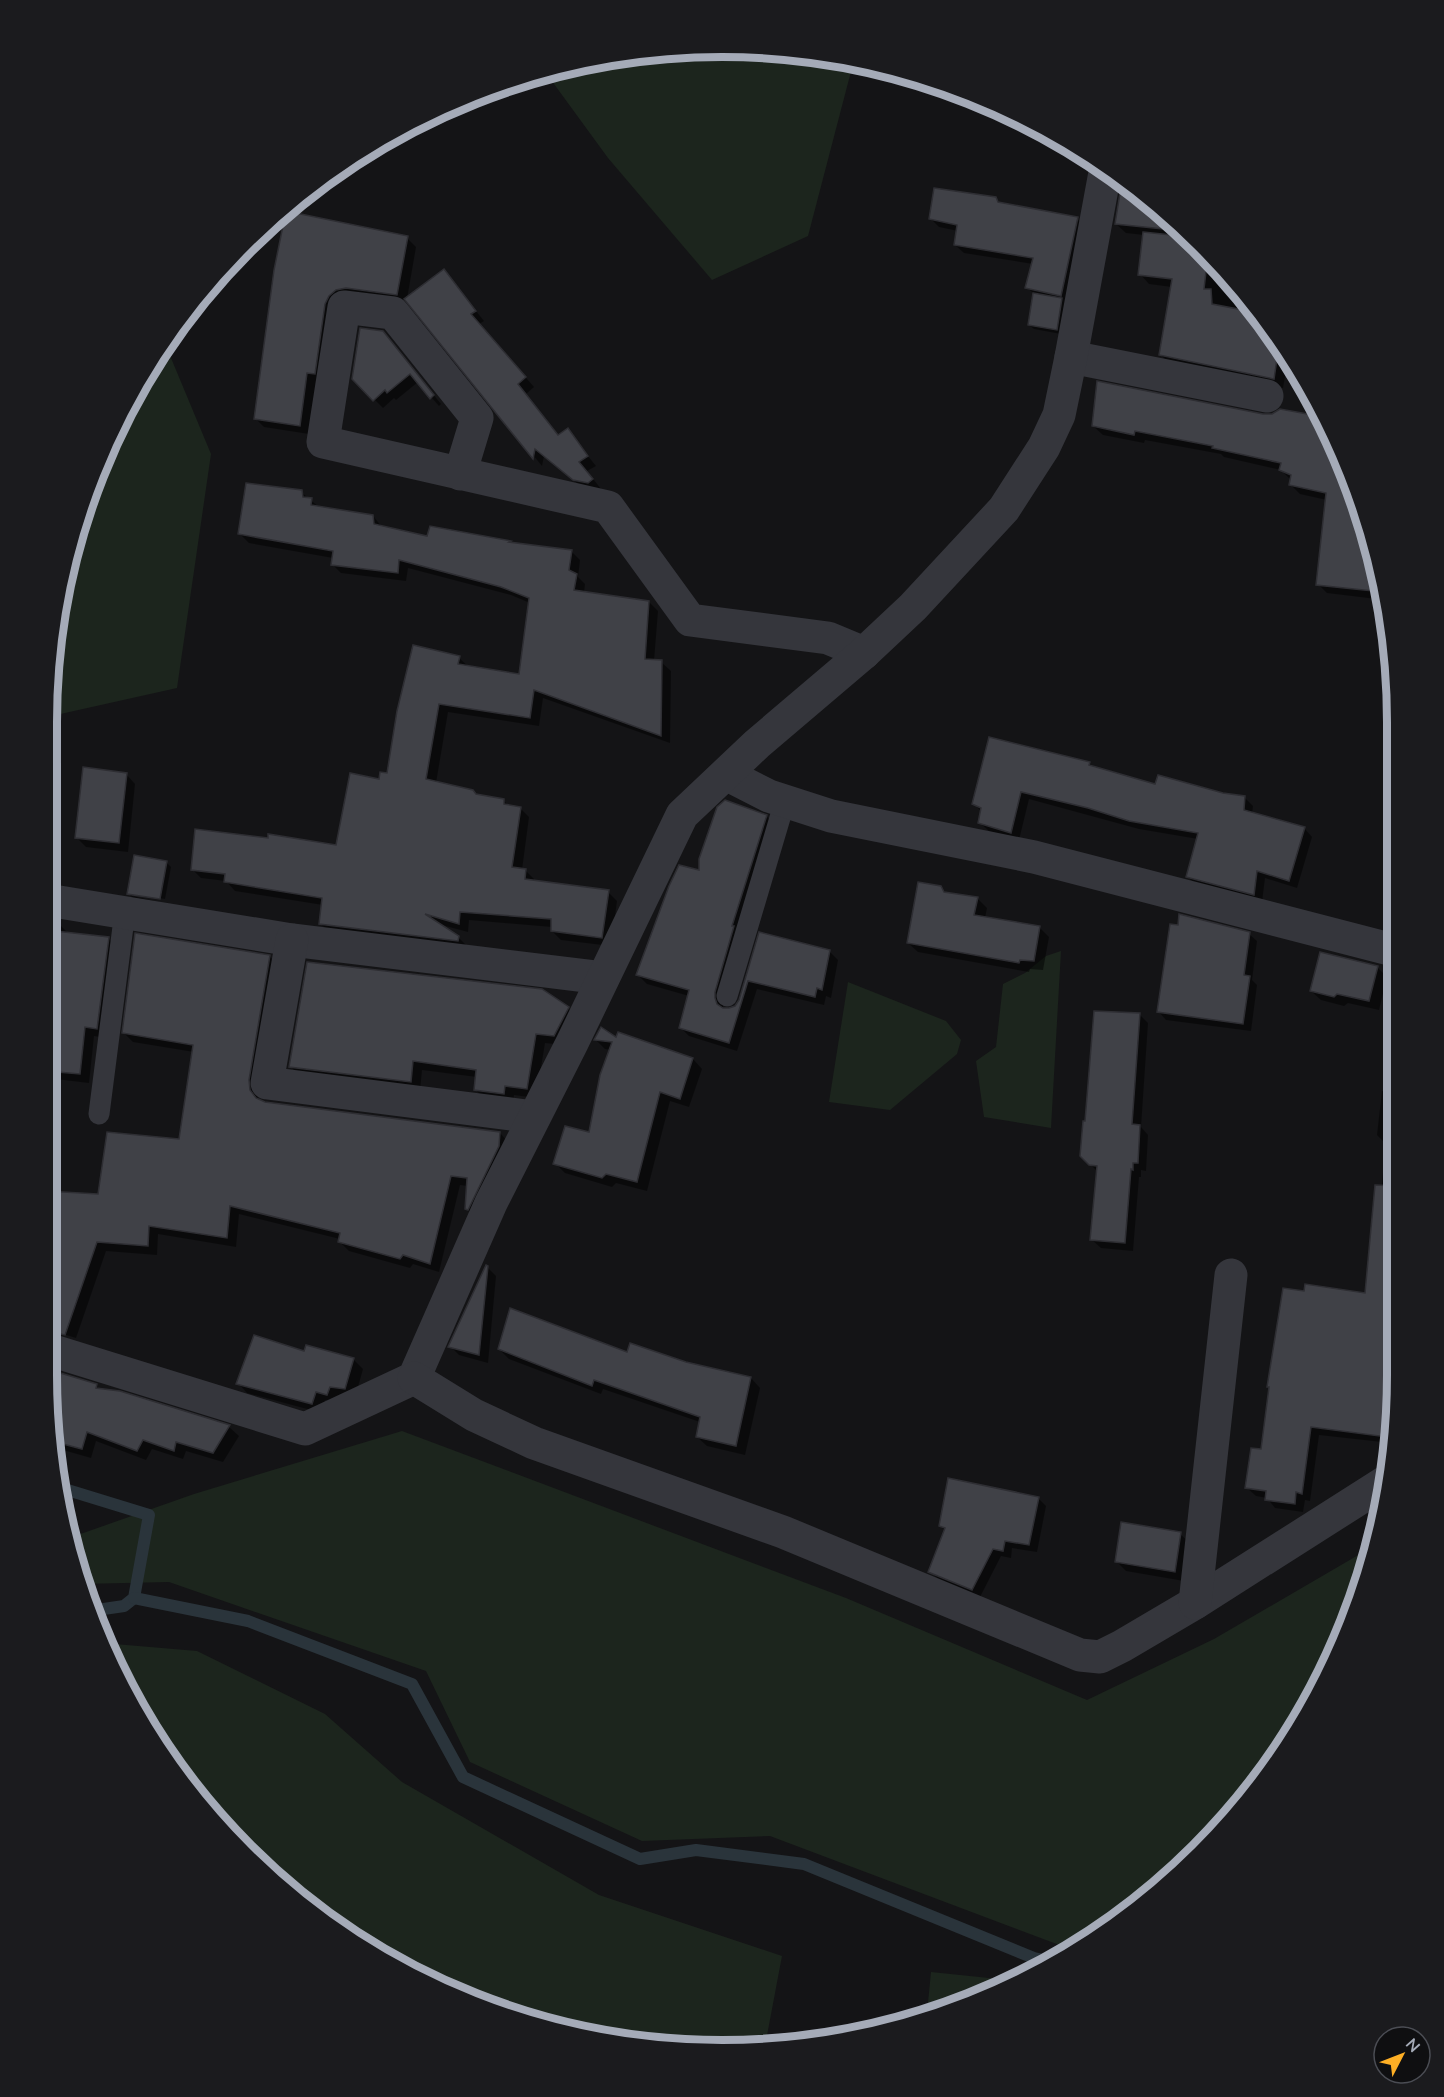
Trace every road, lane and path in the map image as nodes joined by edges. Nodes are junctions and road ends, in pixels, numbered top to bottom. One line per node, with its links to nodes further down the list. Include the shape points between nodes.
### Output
1 (1104, 178): 2 (street)
2 (1071, 357): 3 (street); 5 (street, via 1059,415 1044,447 1004,509 913,607)
3 (1267, 396)
4 (460, 474): 4 (street, via 323,442 344,307 393,313 477,418); 5 (street, via 608,507 690,620 828,638)
5 (864, 653): 6 (street)
6 (726, 774): 7 (street); 12 (street, via 682,815)
7 (785, 801): 11 (street, via 831,816 1034,857); 13 (lane)
8 (57, 902): 9 (street)
9 (124, 911): 10 (street); 14 (lane)
10 (292, 940): 12 (street); 15 (street, via 267,1083)
11 (1387, 948)
12 (603, 978): 15 (street)
13 (727, 996)
14 (99, 1113)
15 (534, 1116): 18 (street)
16 (1231, 1275): 20 (street)
17 (57, 1352): 18 (street, via 305,1429)
18 (414, 1378): 20 (street, via 474,1415 534,1443 783,1532 1080,1655 1100,1657)
19 (1377, 1487): 20 (street)
20 (1195, 1603)

